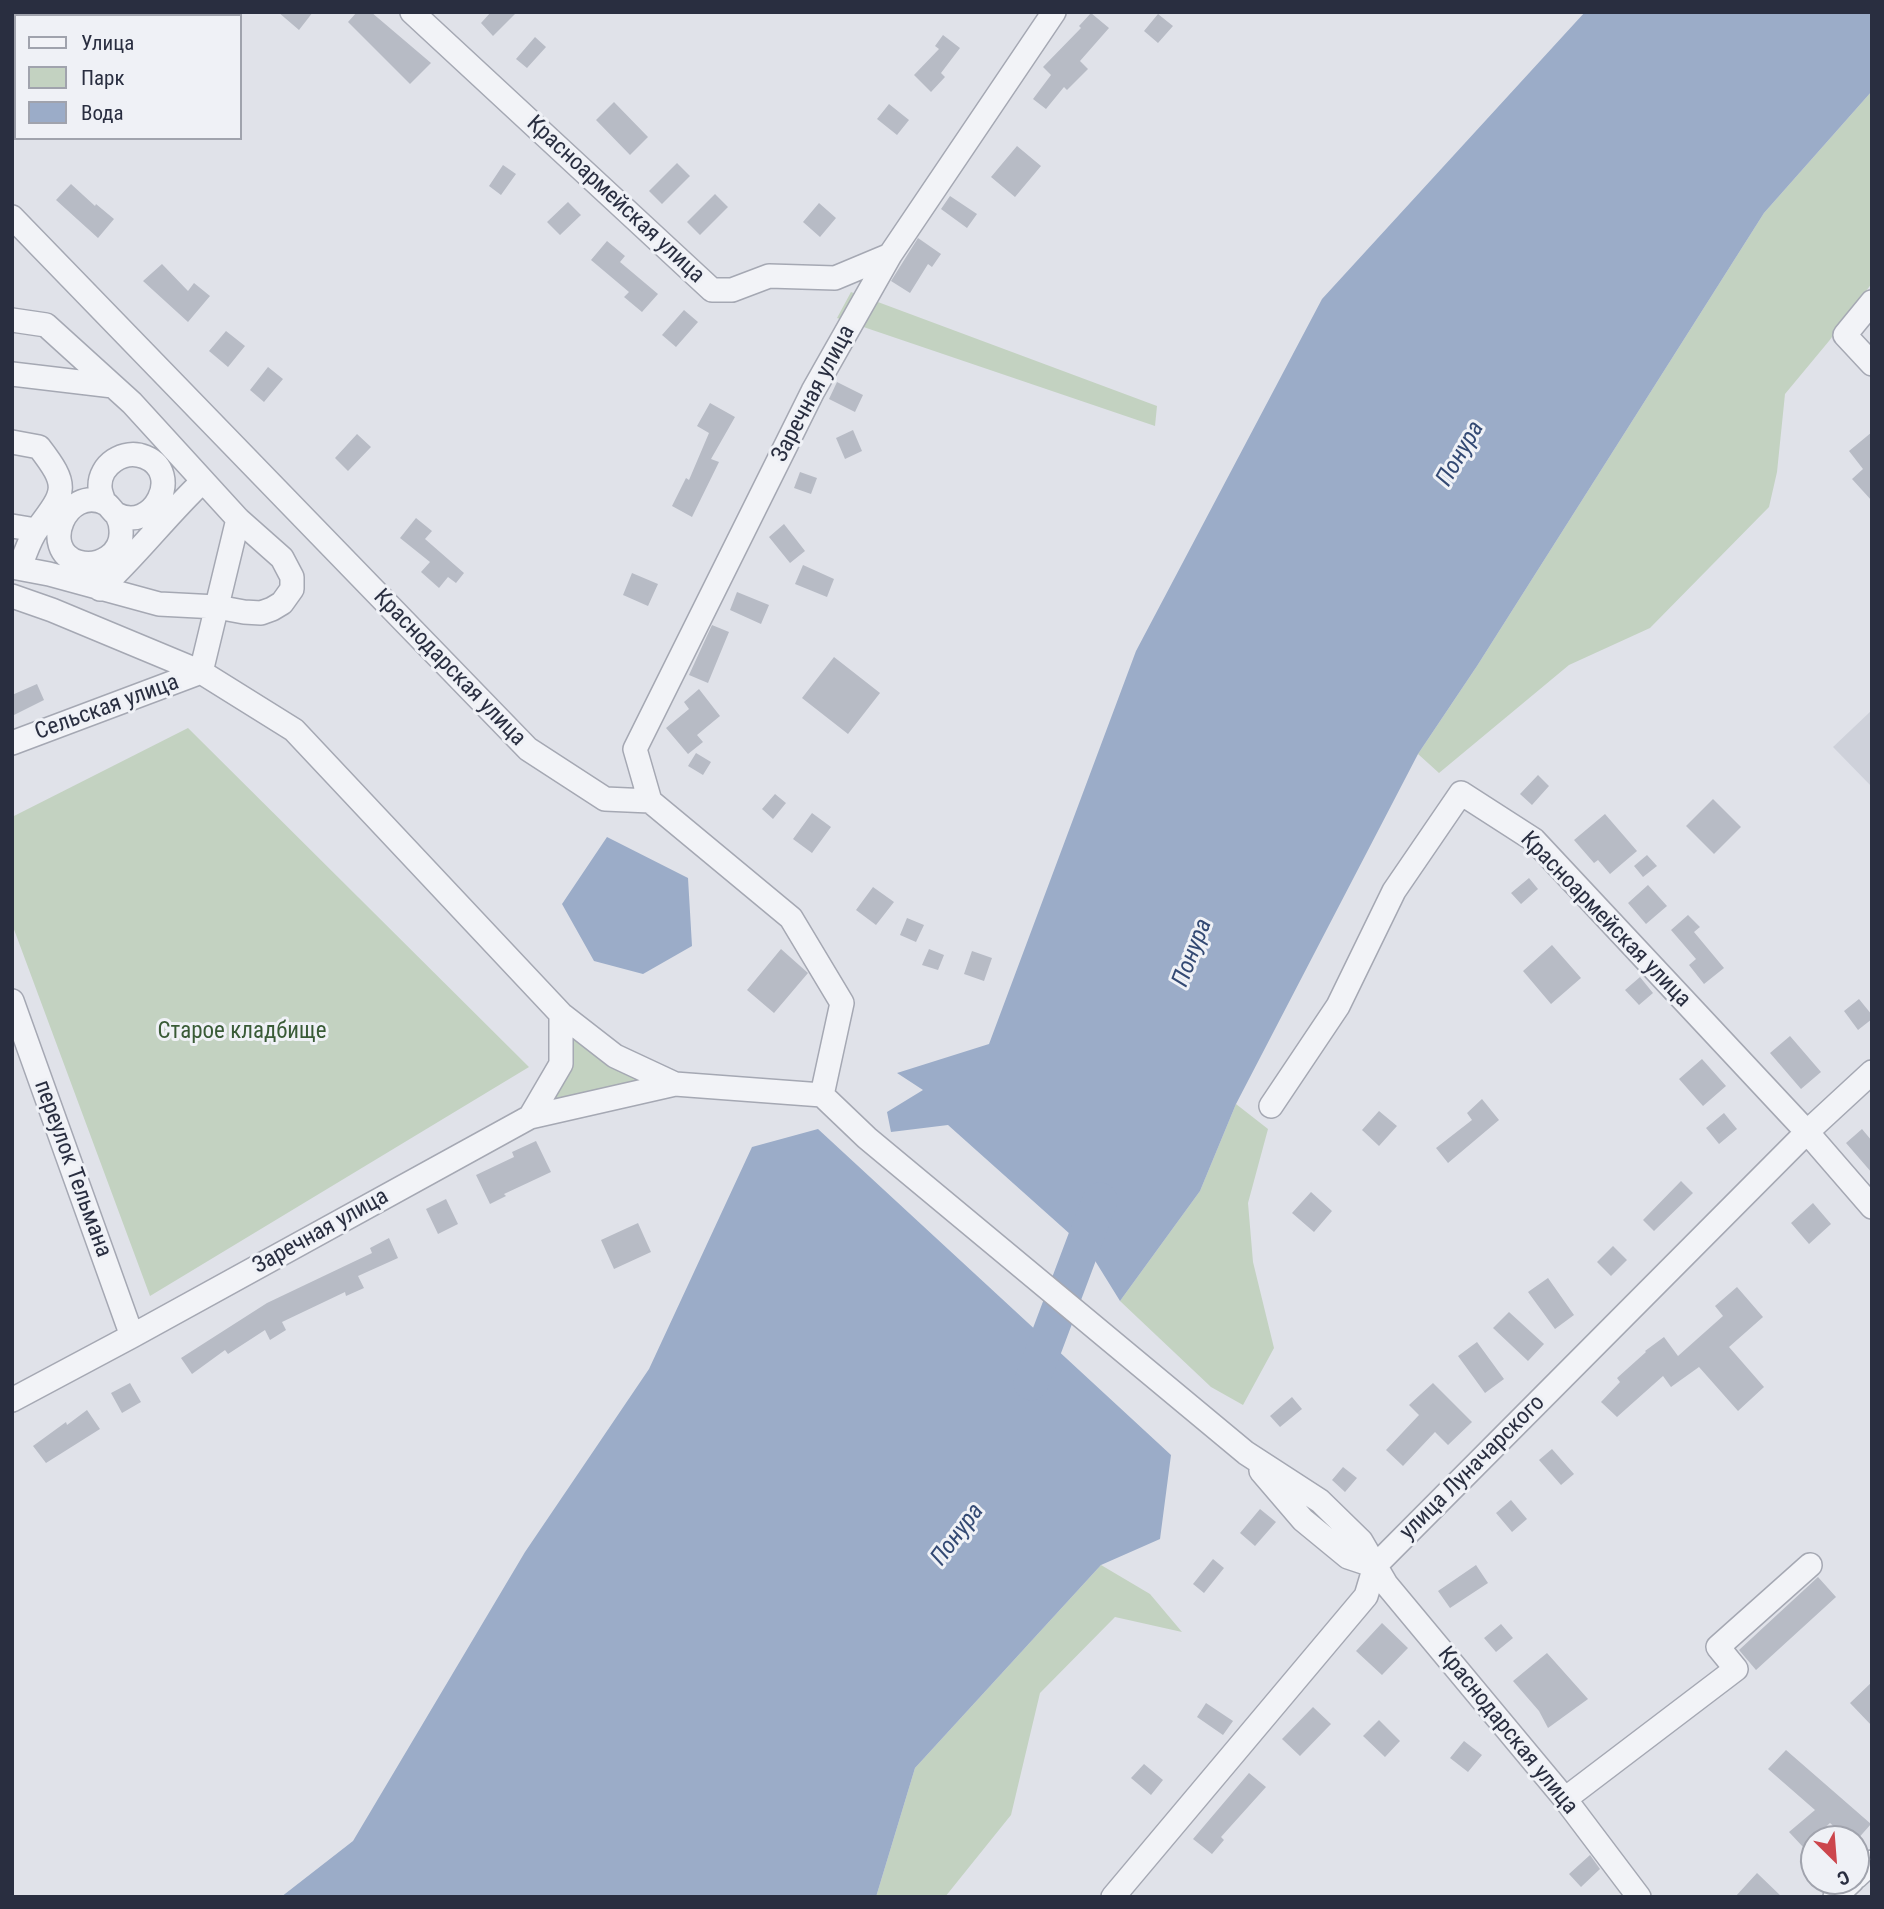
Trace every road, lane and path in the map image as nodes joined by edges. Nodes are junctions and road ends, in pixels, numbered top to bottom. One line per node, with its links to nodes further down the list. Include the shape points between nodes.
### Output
1 (412, 12): 4 (street, Красноармейская улица, via 712,290 732,290 769,276 835,278)
2 (1055, 12): 4 (street, Заречная улица)
3 (12, 217): 23 (street, Краснодарская улица, via 528,750 605,799)
4 (890, 255): 23 (street, Заречная улица, via 813,391 635,749)
5 (1872, 302): 7 (street, via 1845,335)
6 (12, 320): 9 (street, via 46,325)
7 (1872, 364)
8 (12, 374): 9 (street)
9 (113, 386): 11 (street)
10 (12, 442): 14 (street, via 39,447 61,482 58,502)
11 (203, 481): 12 (street); 18 (street)
12 (238, 519): 20 (street); 20 (street, via 282,558 292,577 292,589 282,603 261,614)
13 (12, 526): 14 (street)
14 (36, 530): 16 (street)
15 (83, 562): 15 (street, via 63,550 58,534 61,518 73,506 88,501 111,509 122,531 119,547 107,560); 17 (street); 18 (street)
16 (16, 568): 17 (street)
17 (49, 573): 18 (street)
18 (100, 589): 20 (street, via 159,604)
19 (12, 596): 21 (street)
20 (217, 607): 21 (street)
21 (201, 672): 22 (street, Сельская улица); 25 (street, via 294,730)
22 (12, 743)
23 (650, 801): 28 (street, via 791,918 842,1003)
24 (12, 1001): 33 (street, переулок Тельмана)
25 (561, 1014): 27 (street, via 615,1056); 30 (street, via 561,1064)
26 (1872, 1072): 31 (street, улица Луначарского)
27 (675, 1084): 28 (street); 30 (street)
28 (822, 1096): 36 (street, via 1246,1453 1303,1520 1348,1557)
29 (1271, 1106): 31 (street, Красноармейская улица, via 1338,1006 1394,891 1461,793 1535,841)
30 (530, 1117): 33 (street, Заречная улица)
31 (1807, 1132): 32 (street, Красноармейская улица); 36 (street, улица Луначарского)
32 (1872, 1207)
33 (132, 1336): 34 (street, Заречная улица)
34 (12, 1400)
35 (1810, 1565): 37 (street, via 1718,1647 1736,1669)
36 (1375, 1566): 37 (street, Краснодарская улица); 38 (street, улица Луначарского, via 1366,1596)
37 (1565, 1799): 39 (street, Краснодарская улица)
38 (1113, 1897)
39 (1639, 1897)

